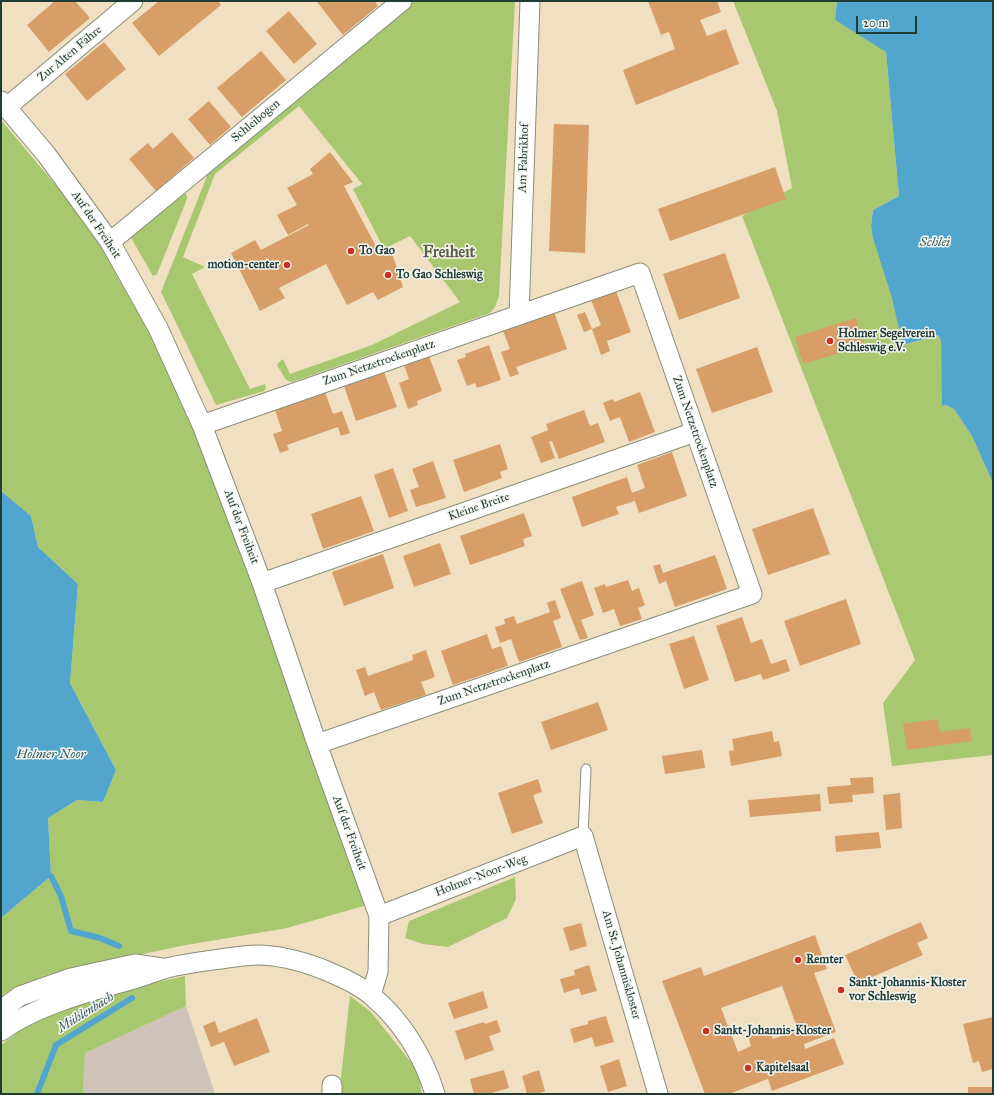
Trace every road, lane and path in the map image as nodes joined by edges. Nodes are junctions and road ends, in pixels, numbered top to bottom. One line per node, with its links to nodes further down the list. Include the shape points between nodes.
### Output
1 (133, 1): 4 (street, Zur Alten Fähre)
2 (402, 1): 5 (street, Schleibogen)
3 (530, 1): 6 (street, Am Fabrikhof)
4 (4, 104): 5 (street, Auf der Freiheit, via 46,154)
5 (110, 242): 7 (street, Auf der Freiheit, via 158,328)
6 (519, 315): 7 (street, Zum Netzetrockenplatz); 8 (street, Zum Netzetrockenplatz, via 640,273)
7 (202, 425): 9 (street, Auf der Freiheit)
8 (695, 432): 9 (street, Kleine Breite); 10 (street, Zum Netzetrockenplatz, via 752,594)
9 (262, 583): 10 (street, Auf der Freiheit)
10 (317, 744): 13 (street, Auf der Freiheit)
11 (586, 769): 12 (lane)
12 (583, 836): 13 (street, Holmer-Noor-Weg); 19 (street, Am St. Johanniskloster)
13 (379, 916): 15 (street, Auf der Freiheit, via 378,972)
14 (166, 968): 15 (street, via 192,962 257,955 281,957 341,976); 16 (street, via 135,964 71,978 20,996); 17 (street, via 70,998 34,1012)
15 (371, 995): 18 (street, via 399,1024 419,1054 430,1076)
16 (1, 1010)
17 (1, 1030)
18 (435, 1094)
19 (658, 1094)

